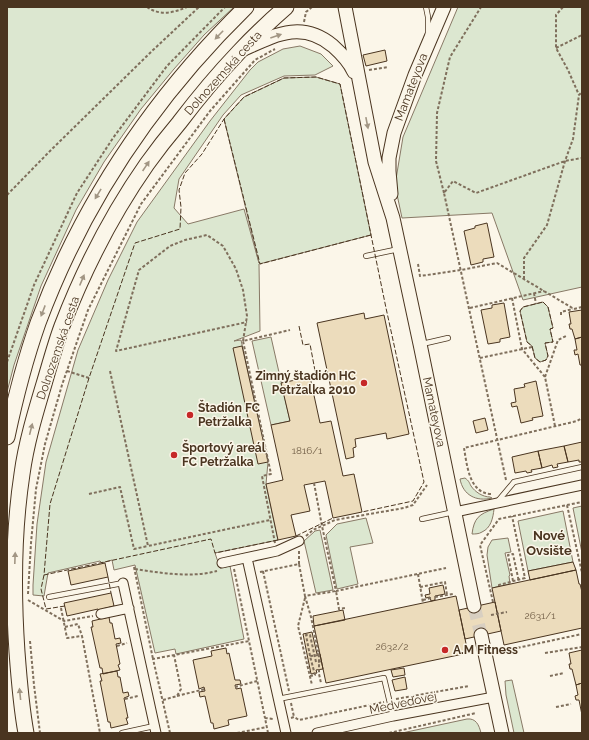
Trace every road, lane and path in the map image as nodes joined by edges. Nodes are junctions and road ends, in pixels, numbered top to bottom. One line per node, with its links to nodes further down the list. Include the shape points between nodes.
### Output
1 (147, 7): 2 (path, via 165,13)
2 (187, 7)
3 (199, 7): 24 (path)
4 (246, 7): 54 (main road, Dolnozemská cesta, one-way to 54, via 174,84 136,136 95,200 74,239 40,317)
5 (286, 7): 15 (main road, Dolnozemská cesta)
6 (426, 7): 12 (lane)
7 (444, 7): 12 (street, Mamateyova)
8 (481, 7): 23 (path, via 450,57 437,113 436,161)
9 (563, 7): 13 (path, via 556,14)
10 (347, 9): 17 (street, Mamateyova)
11 (582, 35): 13 (path)
12 (427, 46): 25 (street, Mamateyova, via 391,143 389,171)
13 (556, 48): 20 (path)
14 (276, 49): 48 (path, via 255,60 210,111 141,204 88,310)
15 (240, 51): 18 (street, one-way to 18, via 283,34 297,31 310,33 342,54); 90 (main road, Dolnozemská cesta, one-way to 15, via 15,539 22,474 35,415 63,325 103,237 136,180 156,151)
16 (388, 67): 17 (path)
17 (357, 72): 18 (street, Mamateyova)
18 (360, 85): 25 (street, Mamateyova, one-way to 25, via 375,162)
19 (582, 92): 20 (path)
20 (579, 95): 22 (path, via 573,139)
21 (582, 158): 22 (path)
22 (565, 161): 23 (path, via 476,193 453,181); 30 (path, via 547,225 524,258)
23 (444, 193): 29 (path)
24 (7, 195)
25 (393, 218): 26 (street, Mamateyova)
26 (399, 249): 27 (lane); 44 (street, Mamateyova)
27 (366, 256)
28 (418, 264): 29 (path, via 420,276)
29 (461, 270): 30 (path, via 497,263); 36 (path)
30 (524, 279): 31 (path)
31 (545, 291): 32 (path); 37 (path)
32 (534, 293): 33 (path); 34 (path)
33 (512, 298): 36 (path); 46 (path)
34 (536, 304)
35 (582, 307): 37 (path)
36 (469, 308): 47 (path)
37 (574, 309): 38 (path, via 561,312)
38 (561, 315)
39 (247, 322): 39 (path, via 155,343 116,351 139,270 170,246 207,235 223,246 236,269 243,290); 43 (path)
40 (290, 330): 43 (path)
41 (566, 336): 51 (path, via 558,340)
42 (448, 338): 44 (lane)
43 (243, 341): 68 (path, via 271,474 262,476)
44 (420, 344): 65 (street, Mamateyova)
45 (532, 347): 46 (path)
46 (522, 349): 47 (path); 51 (path)
47 (480, 358): 55 (path)
48 (67, 371): 50 (path); 90 (path, via 45,444 36,489 31,542)
49 (110, 371): 72 (path)
50 (89, 378)
51 (545, 378): 53 (path)
52 (582, 418): 53 (path)
53 (555, 426): 55 (path)
54 (7, 437)
55 (497, 440): 60 (path); 60 (path, via 464,448 470,474 475,487 486,494)
56 (582, 467): 60 (lane, via 514,482)
57 (314, 483): 69 (path)
58 (427, 485): 69 (path, via 413,505 335,520)
59 (582, 485): 63 (street)
60 (509, 489): 63 (lane)
61 (89, 494): 72 (path, via 120,487 134,549)
62 (582, 502): 64 (path)
63 (496, 503): 65 (street)
64 (567, 505): 66 (path); 74 (path)
65 (455, 512): 67 (lane); 97 (street, Mamateyova)
66 (512, 516): 82 (path, via 525,578); 95 (path, via 500,519 480,545)
67 (422, 519)
68 (270, 520): 70 (path); 72 (path)
69 (322, 526): 71 (path); 87 (path)
70 (274, 541)
71 (299, 542): 73 (street, via 277,551)
72 (148, 546)
73 (247, 558): 75 (street); 80 (street)
74 (581, 559): 79 (path)
75 (221, 567): 119 (path, via 206,574 167,574 134,568)
76 (233, 567): 110 (path)
77 (446, 568): 81 (path)
78 (263, 571): 80 (path); 91 (path, via 299,564); 132 (path)
79 (582, 573)
80 (250, 574): 134 (street)
81 (418, 574): 86 (path); 87 (path)
82 (513, 581): 83 (path, bridge, via 508,555 513,554); 85 (path)
83 (519, 582)
84 (123, 583): 92 (lane); 99 (street)
85 (499, 586)
86 (420, 587): 89 (path, via 445,582); 93 (path, via 423,601)
87 (336, 591): 91 (path); 100 (path, via 339,609)
88 (453, 594): 89 (path)
89 (447, 595): 94 (path)
90 (17, 596): 96 (path); 104 (path); 147 (main road, Dolnozemská cesta, one-way to 90, via 19,682)
91 (305, 596): 117 (path); 122 (path, via 298,626)
92 (49, 597)
93 (431, 598)
94 (435, 598)
95 (493, 602)
96 (28, 604)
97 (474, 606)
98 (61, 608): 104 (path)
99 (129, 608): 102 (street); 146 (street)
100 (346, 608)
101 (507, 612): 103 (path)
102 (101, 614): 104 (path)
103 (491, 615)
104 (64, 621): 105 (path)
105 (65, 627): 107 (path, via 78,624); 107 (path, via 67,638)
106 (582, 634): 114 (path)
107 (82, 636): 149 (path)
108 (481, 636): 133 (street)
109 (30, 639): 148 (path)
110 (248, 641): 116 (path); 125 (path)
111 (128, 643): 112 (path)
112 (117, 646)
113 (582, 647): 115 (path)
114 (503, 651)
115 (545, 653)
116 (174, 655): 119 (path); 131 (path, via 181,689)
117 (319, 655): 118 (path); 124 (path)
118 (310, 656): 120 (path, bridge, via 306,636 310,635 316,662); 122 (path, via 315,675)
119 (154, 659): 136 (path)
120 (322, 661)
121 (564, 673): 123 (path)
122 (310, 676): 129 (path)
123 (550, 676)
124 (320, 677)
125 (257, 681): 127 (path); 143 (path)
126 (469, 686): 137 (path)
127 (235, 687)
128 (205, 689): 131 (path)
129 (314, 692): 132 (lane); 137 (lane, via 384,678)
130 (139, 696): 135 (path)
131 (177, 696): 136 (path)
132 (290, 697): 134 (lane); 142 (path)
133 (494, 697): 141 (street, Medveďovej); 157 (street)
134 (278, 699): 144 (street)
135 (125, 700)
136 (163, 700): 151 (path)
137 (390, 700): 141 (lane); 142 (path, via 299,720)
138 (571, 704): 139 (path)
139 (556, 707)
140 (476, 713): 156 (path)
141 (393, 716): 155 (street, Medveďovej)
142 (294, 717): 144 (path)
143 (265, 718): 144 (path); 145 (path)
144 (283, 719): 154 (street)
145 (267, 727): 152 (path); 153 (path)
146 (155, 729): 150 (lane)
147 (26, 733)
148 (40, 733)
149 (100, 733)
150 (122, 733)
151 (170, 733)
152 (237, 733)
153 (268, 733)
154 (286, 733)
155 (317, 733)
156 (389, 733)
157 (502, 733)

